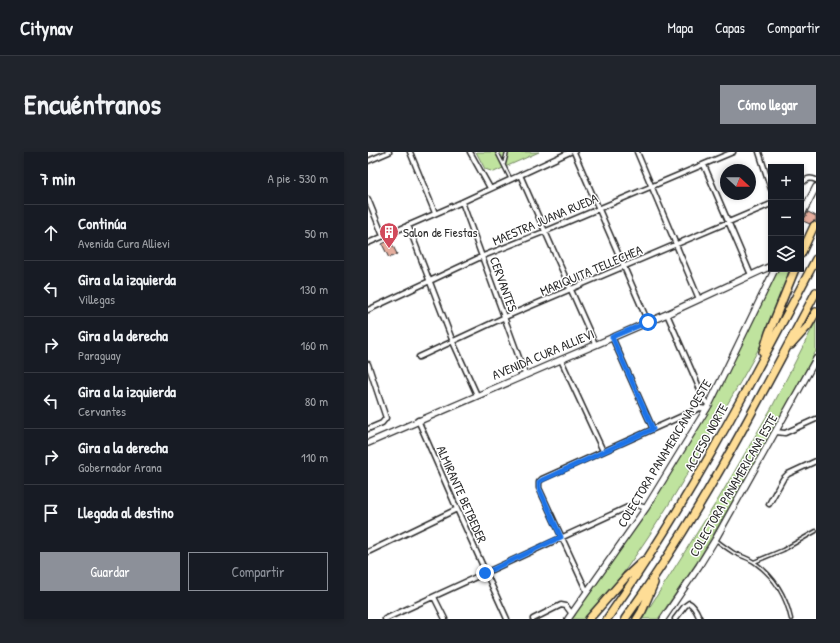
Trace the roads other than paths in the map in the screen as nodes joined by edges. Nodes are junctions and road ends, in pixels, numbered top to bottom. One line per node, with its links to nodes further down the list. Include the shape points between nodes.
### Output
1 (389, 152): 11 (street)
2 (410, 152): 27 (street)
3 (470, 152): 21 (street)
4 (497, 152): 12 (lane)
5 (507, 152): 12 (lane)
6 (570, 152): 14 (street)
7 (574, 152): 25 (street)
8 (637, 152): 19 (street)
9 (733, 152): 13 (street, MAESTRA JUANA RUEDA)
10 (759, 152): 16 (street)
11 (368, 161)
12 (504, 165): 15 (lane)
13 (704, 165): 19 (street, MAESTRA JUANA RUEDA); 28 (street)
14 (520, 175): 15 (street); 31 (street)
15 (510, 178): 21 (street)
16 (768, 180)
17 (816, 180): 18 (street, via 808,179)
18 (804, 182)
19 (652, 186): 25 (street, MAESTRA JUANA RUEDA); 34 (street)
20 (816, 187): 26 (street)
21 (490, 188): 23 (street)
22 (368, 200): 32 (street)
23 (462, 202): 27 (street); 36 (street, CERVANTES)
24 (768, 205): 28 (street, MARIQUITA TELLECHEA)
25 (598, 208): 31 (street, MAESTRA JUANA RUEDA); 38 (street)
26 (804, 210)
27 (435, 213): 29 (street)
28 (728, 222): 34 (street, MARIQUITA TELLECHEA); 42 (street)
29 (408, 225): 32 (street); 43 (street)
30 (814, 226): 35 (highway)
31 (546, 231): 36 (street, MAESTRA JUANA RUEDA); 44 (street)
32 (383, 236): 33 (street)
33 (368, 242)
34 (676, 244): 38 (street, MARIQUITA TELLECHEA); 46 (street)
35 (804, 248)
36 (483, 256): 43 (street, MAESTRA JUANA RUEDA); 50 (street, CERVANTES)
37 (816, 259): 60 (highway, ACCESO NORTE)
38 (625, 266): 44 (street, MARIQUITA TELLECHEA); 51 (street)
39 (768, 267): 42 (street, AVENIDA CURA ALLIEVI)
40 (774, 272): 64 (street, COLECTORA PANAMERICANA OESTE)
41 (794, 272): 60 (highway, via 769,333)
42 (751, 275): 46 (street, AVENIDA CURA ALLIEVI)
43 (430, 282): 47 (street, MAESTRA JUANA RUEDA); 53 (street)
44 (571, 289): 50 (street, MARIQUITA TELLECHEA); 54 (street)
45 (816, 292): 55 (highway)
46 (699, 299): 49 (street, AVENIDA CURA ALLIEVI)
47 (368, 310)
48 (816, 312): 55 (highway, via 808,326)
49 (667, 314): 51 (street, AVENIDA CURA ALLIEVI); 64 (street)
50 (505, 317): 53 (street, MARIQUITA TELLECHEA); 61 (street, CERVANTES)
51 (648, 322): 52 (street, AVENIDA CURA ALLIEVI)
52 (612, 337): 54 (street, AVENIDA CURA ALLIEVI); 67 (street)
53 (453, 342): 56 (street, MARIQUITA TELLECHEA); 63 (street)
54 (595, 344): 58 (street, AVENIDA CURA ALLIEVI)
55 (783, 355): 82 (highway, via 737,440)
56 (419, 357)
57 (816, 359): 69 (street, COLECTORA PANAMERICANA ESTE)
58 (562, 360): 61 (street, AVENIDA CURA ALLIEVI); 71 (street)
59 (368, 364): 62 (street)
60 (759, 367): 80 (highway, ACCESO NORTE, via 700,474)
61 (525, 374): 63 (street, AVENIDA CURA ALLIEVI)
62 (370, 376): 68 (street, via 386,418 382,424)
63 (477, 395): 66 (street, AVENIDA CURA ALLIEVI)
64 (708, 407): 67 (street, via 700,408); 74 (street, COLECTORA PANAMERICANA OESTE)
65 (816, 419): 69 (street, via 785,432)
66 (418, 420): 70 (street, AVENIDA CURA ALLIEVI); 75 (street, ALMIRANTE BETBEDER)
67 (653, 429): 71 (street)
68 (368, 430)
69 (776, 432): 78 (street, COLECTORA PANAMERICANA ESTE)
70 (368, 443)
71 (603, 451): 77 (street, via 539,482 539,488)
72 (816, 461): 73 (street, via 788,474)
73 (769, 504)
74 (646, 508): 77 (street, via 630,506); 84 (street, COLECTORA PANAMERICANA OESTE)
75 (456, 509): 79 (street); 83 (street, ALMIRANTE BETBEDER)
76 (816, 531): 81 (lane, via 783,550)
77 (561, 537): 83 (street); 84 (street)
78 (715, 540): 81 (lane, via 732,552); 96 (street, COLECTORA PANAMERICANA ESTE)
79 (368, 552)
80 (651, 555): 92 (highway, via 626,577); 93 (highway, ACCESO NORTE)
81 (754, 562): 99 (lane, via 779,588)
82 (661, 568): 94 (highway); 95 (highway)
83 (485, 573): 85 (street); 89 (street, ALMIRANTE BETBEDER)
84 (587, 592): 86 (street, COLECTORA PANAMERICANA OESTE)
85 (434, 597): 87 (street); 88 (street)
86 (572, 614): 90 (street, via 566,606 561,605); 91 (street, COLECTORA PANAMERICANA OESTE)
87 (386, 619)
88 (445, 619)
89 (507, 619)
90 (533, 619)
91 (568, 619)
92 (589, 619)
93 (606, 619)
94 (625, 619)
95 (637, 619)
96 (663, 619)
97 (675, 619): 98 (street, via 689,603 695,608)
98 (700, 619)
99 (791, 619)

